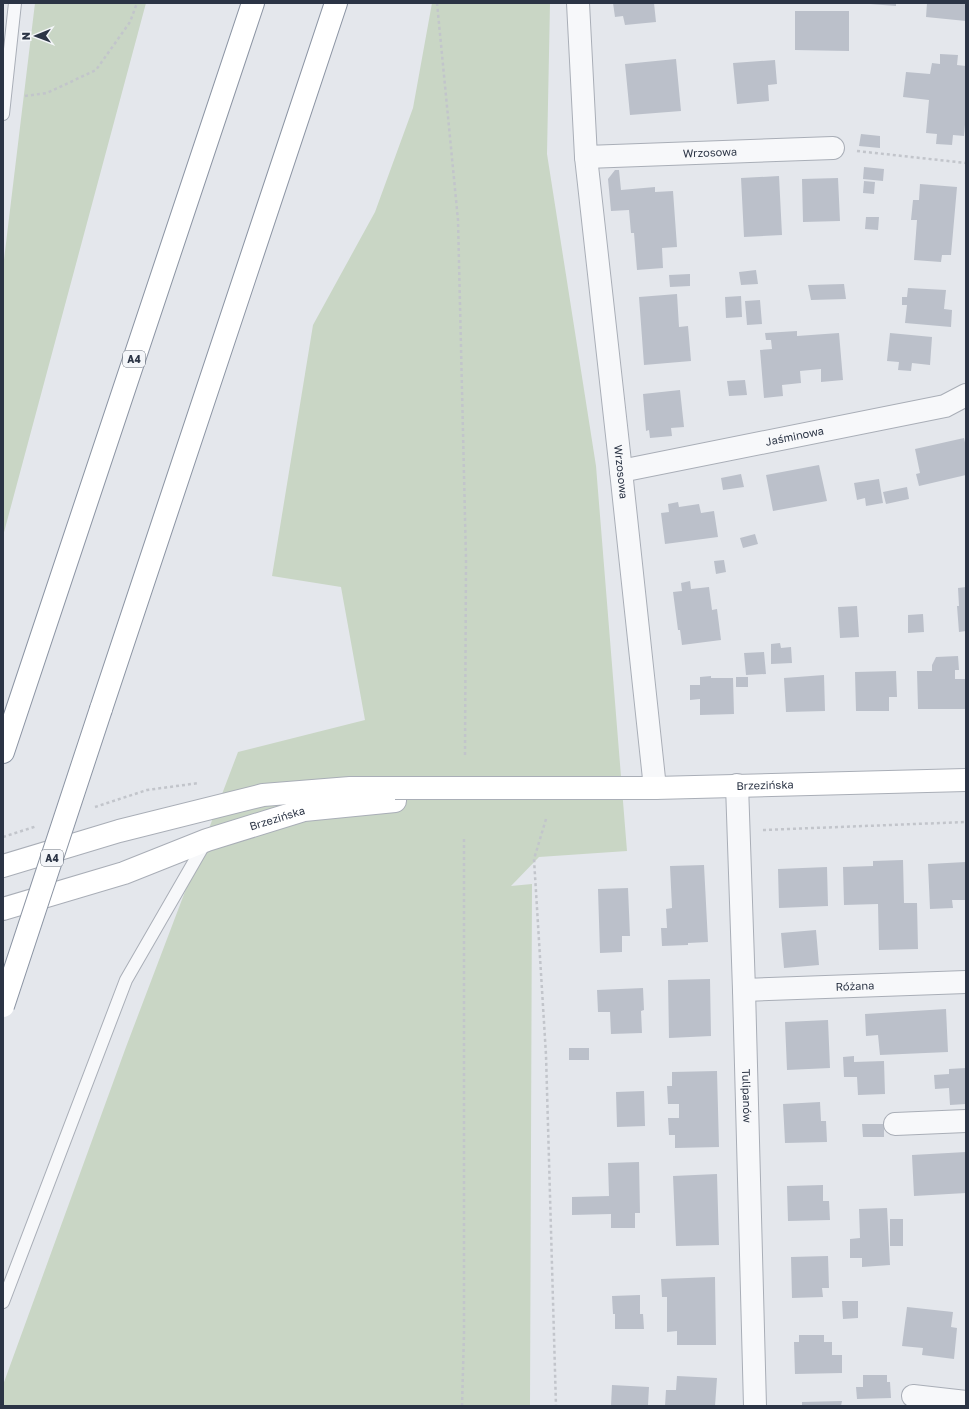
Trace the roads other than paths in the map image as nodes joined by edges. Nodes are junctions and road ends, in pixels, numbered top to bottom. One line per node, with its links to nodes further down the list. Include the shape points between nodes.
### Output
1 (15, 3): 5 (lane)
2 (252, 3): 10 (main road, A4)
3 (336, 3): 20 (main road, A4, bridge)
4 (578, 3): 7 (street, Wrzosowa)
5 (3, 114)
6 (833, 148): 7 (street, Wrzosowa)
7 (586, 157): 9 (street, Wrzosowa)
8 (966, 395): 9 (street, Jaśminowa, via 945,406)
9 (621, 471): 13 (street, Wrzosowa)
10 (3, 752)
11 (966, 780): 12 (main road, Brzezińska)
12 (737, 785): 13 (main road, Brzezińska); 19 (street, Tulipanów)
13 (655, 788): 14 (main road, Brzezińska)
14 (395, 794): 15 (main road, Brzezińska, via 304,810); 16 (main road, Brzezińska, via 350,788 263,795 119,831)
15 (206, 840): 17 (main road, Brzezińska, via 124,873); 23 (lane, via 126,980)
16 (3, 866)
17 (3, 909)
18 (966, 982): 19 (street, Różana)
19 (744, 990): 26 (street, Tulipanów)
20 (3, 1006)
21 (966, 1121): 22 (street)
22 (895, 1124)
23 (3, 1302)
24 (913, 1396): 25 (street)
25 (966, 1402)
26 (755, 1406)

